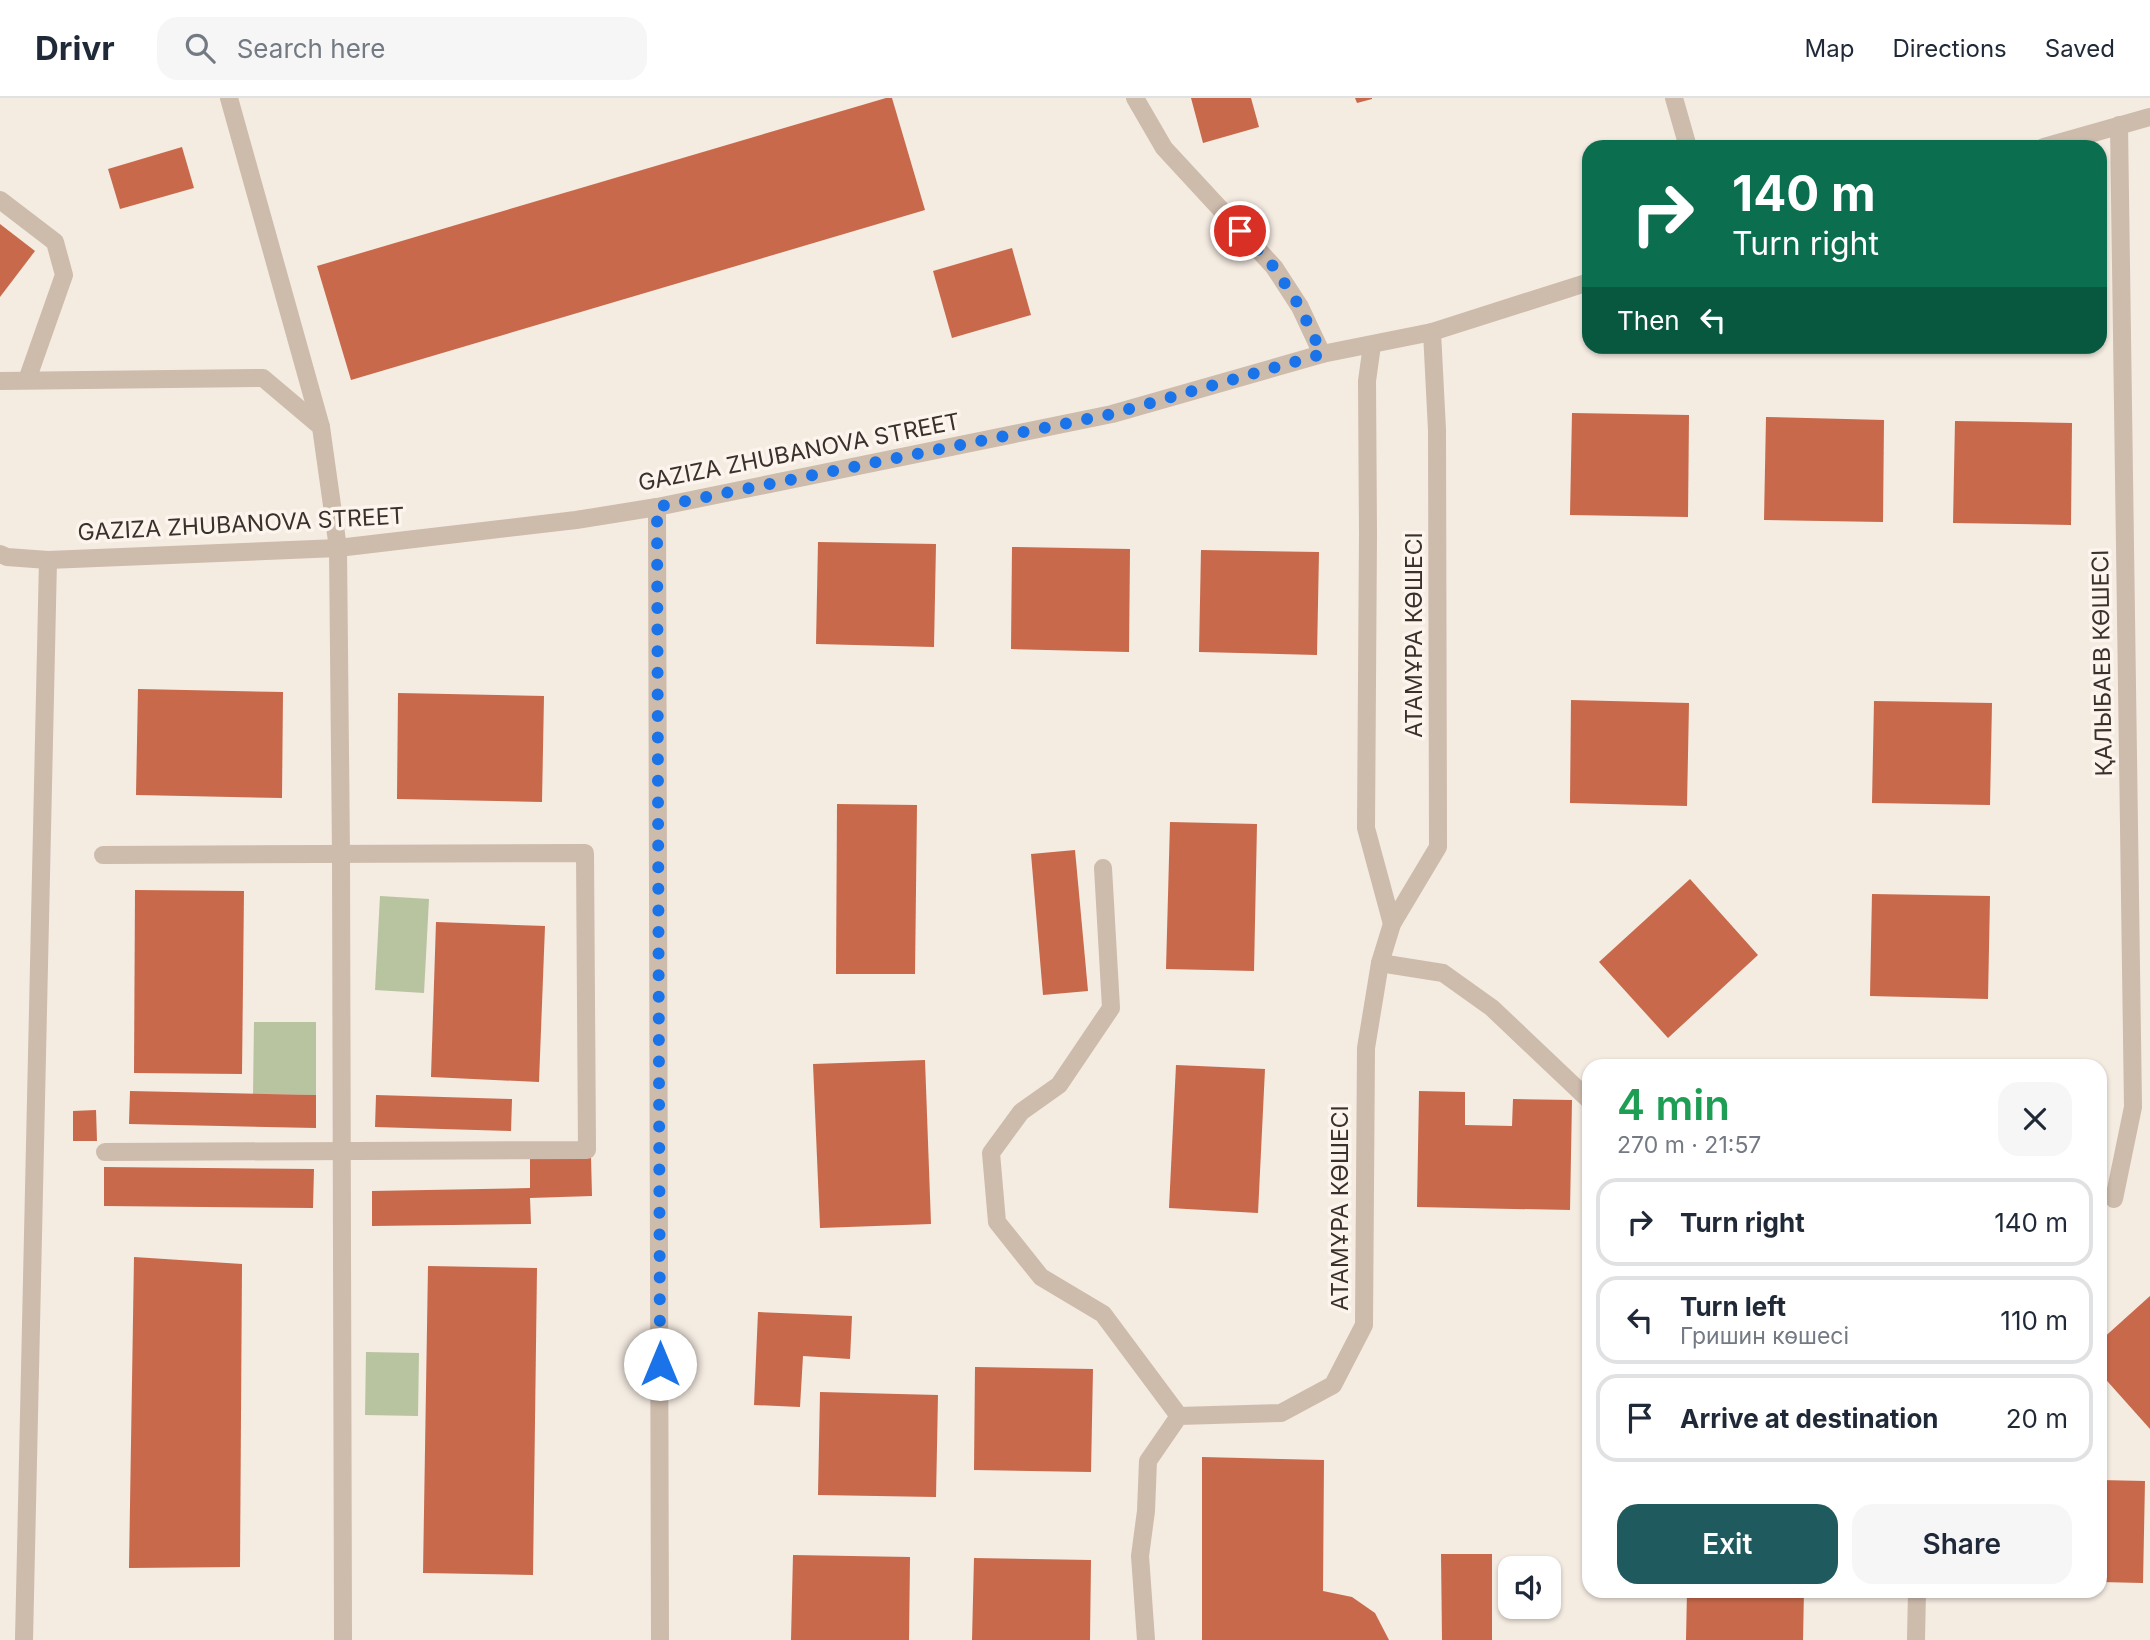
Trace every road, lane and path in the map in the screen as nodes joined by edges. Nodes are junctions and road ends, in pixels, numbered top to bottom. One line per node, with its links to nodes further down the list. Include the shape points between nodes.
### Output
1 (229, 98): 15 (street)
2 (1135, 98): 12 (street, via 1164,148 1274,267)
3 (1674, 98): 6 (street)
4 (2150, 117): 5 (street)
5 (2119, 125): 7 (street); 28 (street, ҚАЛЫБАЕВ КӨШЕСІ, via 2133,1107)
6 (1686, 140)
7 (2068, 140)
8 (0, 200): 13 (street, via 55,242 64,275)
9 (1582, 284): 10 (street, GAZIZA ZHUBANOVA STREET)
10 (1432, 332): 11 (street, GAZIZA ZHUBANOVA STREET); 23 (street, АТАМҰРА КӨШЕСІ, via 1437,430 1438,847)
11 (1372, 345): 12 (street, GAZIZA ZHUBANOVA STREET); 23 (street, АТАМҰРА КӨШЕСІ, via 1367,381 1366,828)
12 (1322, 354): 16 (street, GAZIZA ZHUBANOVA STREET, via 1112,414)
13 (27, 380): 14 (street); 15 (street, via 263,378)
14 (0, 381)
15 (321, 426): 17 (street)
16 (657, 507): 17 (street, GAZIZA ZHUBANOVA STREET); 33 (street)
17 (338, 548): 19 (street, GAZIZA ZHUBANOVA STREET); 20 (street)
18 (0, 554): 19 (street, GAZIZA ZHUBANOVA STREET)
19 (48, 560): 31 (street)
20 (341, 854): 21 (street); 26 (street); 26 (street, via 585,853 587,1150)
21 (103, 855)
22 (1103, 868): 29 (street, via 1111,1009 1059,1085 1021,1112 992,1153 997,1222 1041,1277 1103,1314)
23 (1392, 925): 24 (street, АТАМҰРА КӨШЕСІ)
24 (1380, 963): 25 (street, via 1443,973 1492,1008); 29 (street, АТАМҰРА КӨШЕСІ, via 1366,1048 1364,1325 1333,1385 1281,1413)
25 (1582, 1093)
26 (342, 1150): 27 (street); 32 (street)
27 (105, 1152)
28 (2114, 1199)
29 (1179, 1416): 34 (street, via 1148,1461 1140,1556)
30 (1917, 1598): 35 (street)
31 (24, 1640)
32 (342, 1640)
33 (660, 1640)
34 (1146, 1640)
35 (1916, 1640)

